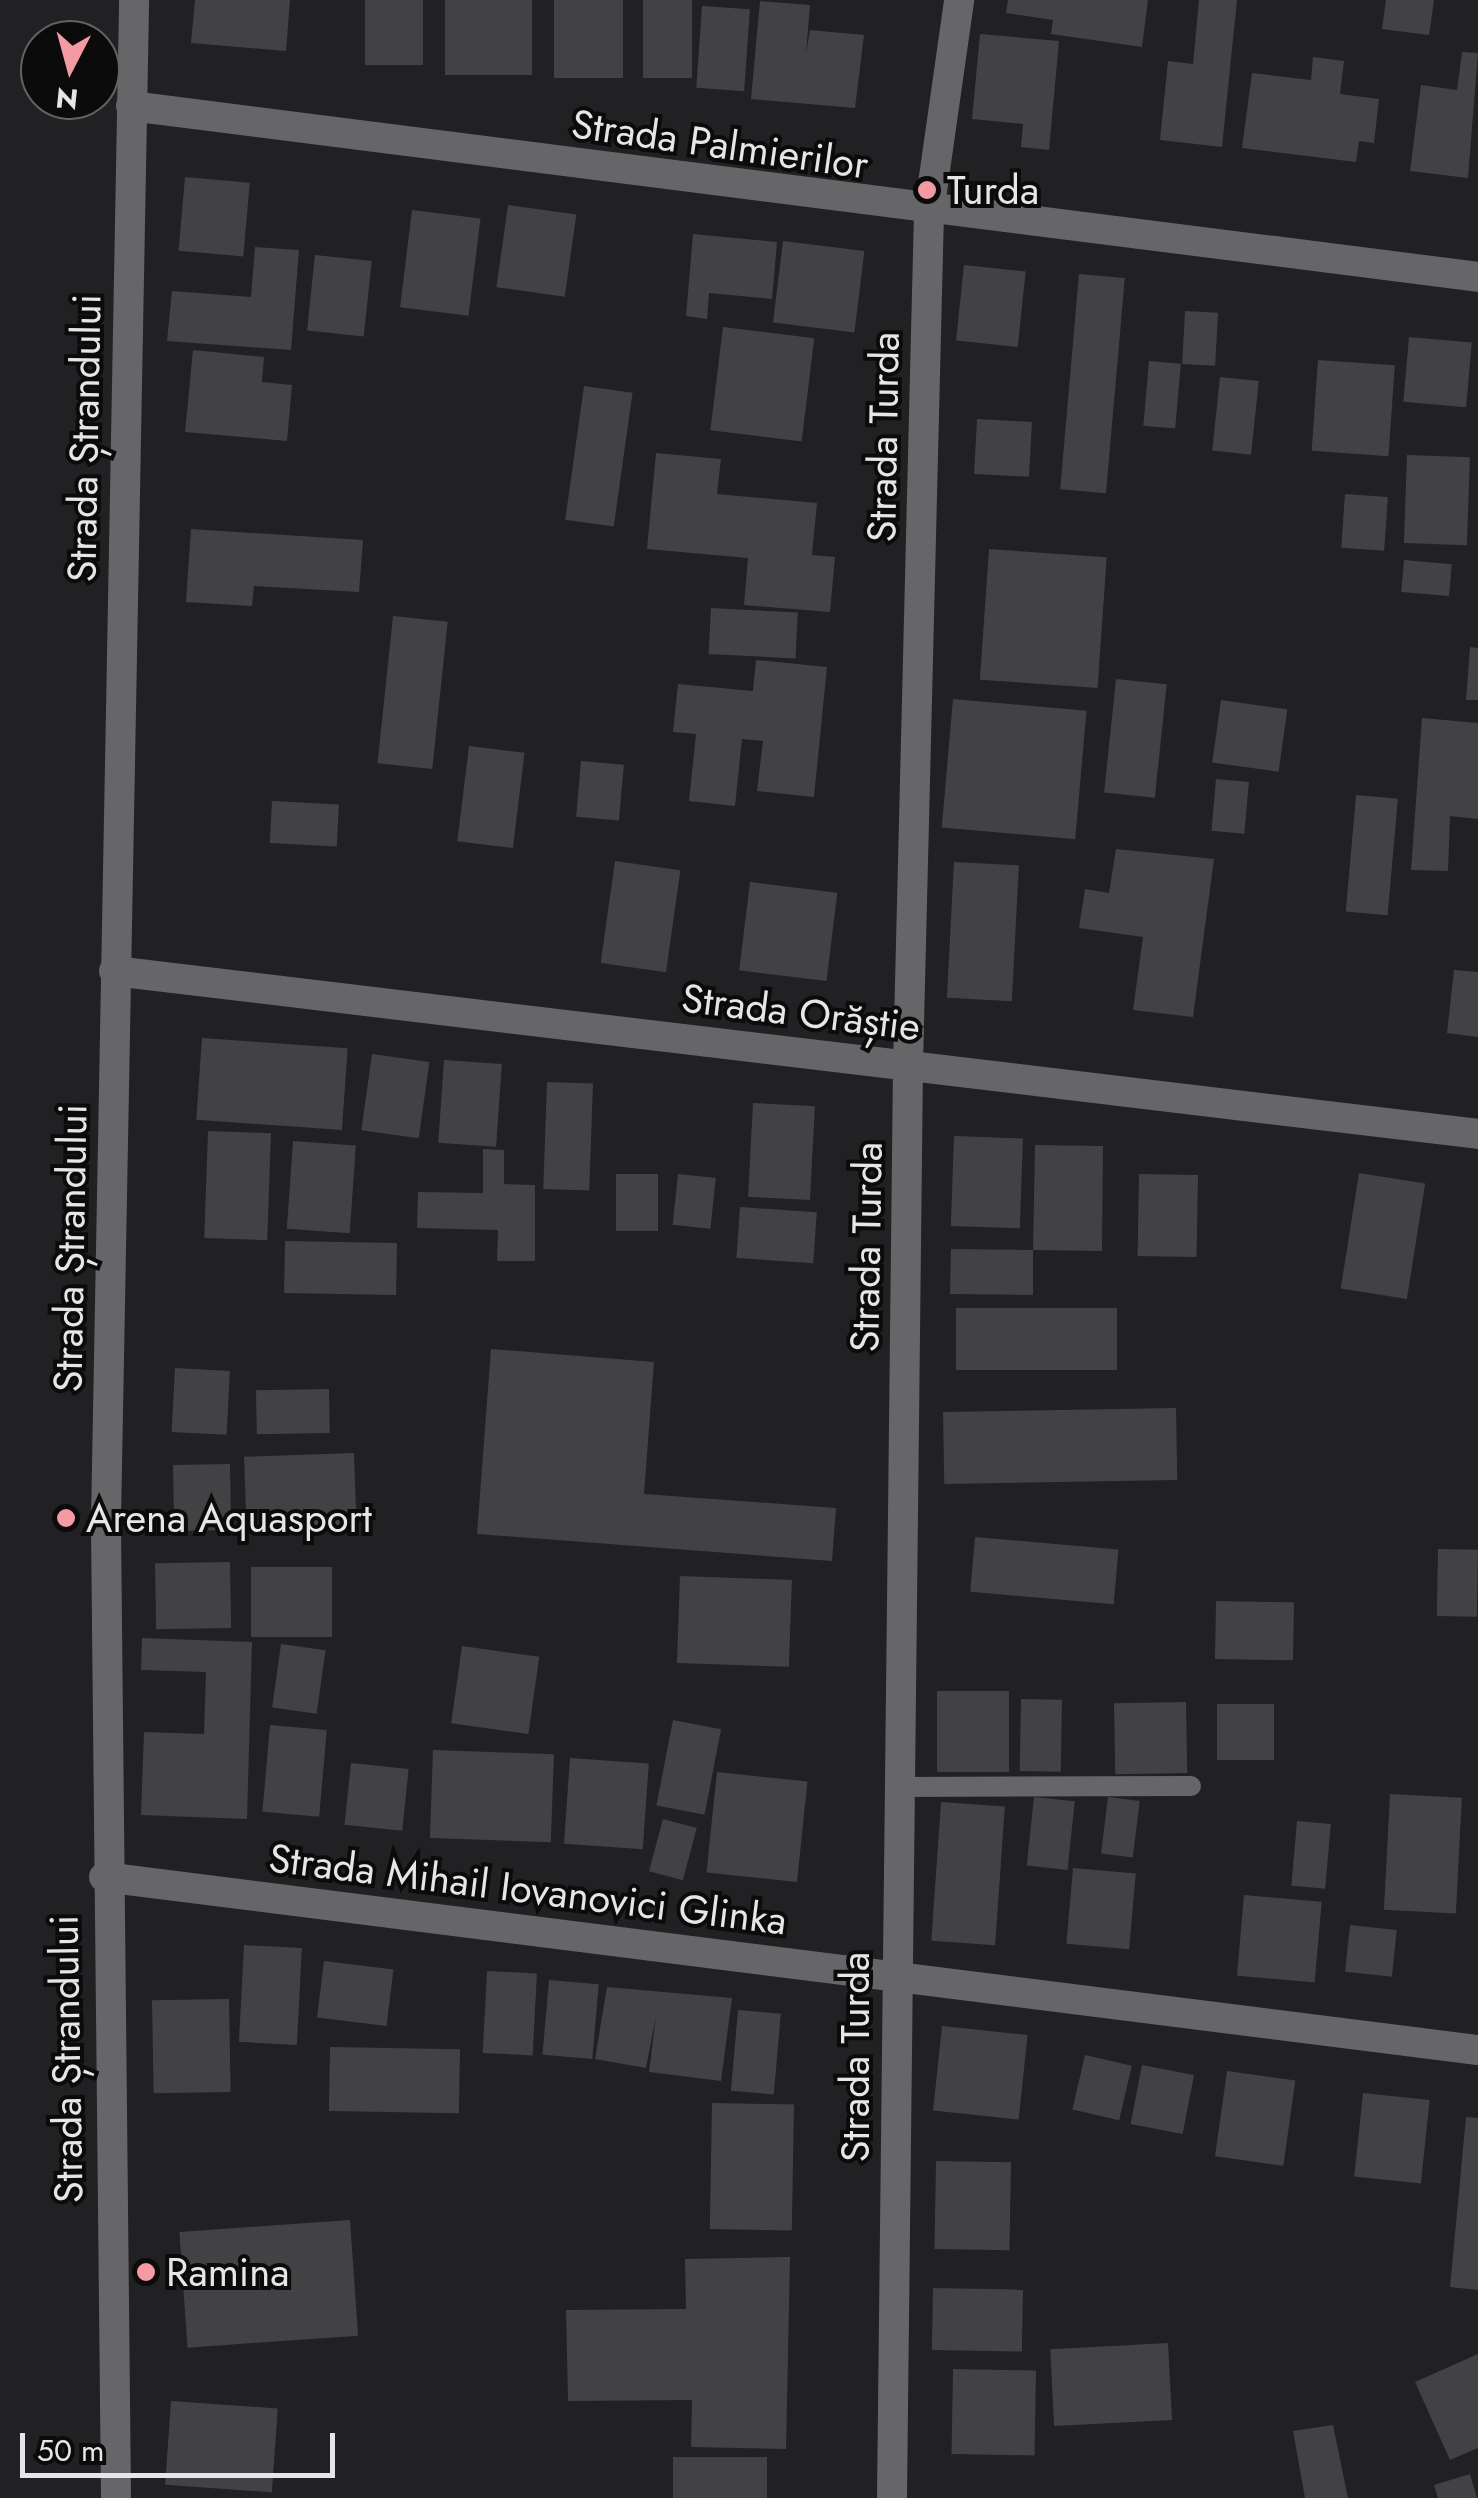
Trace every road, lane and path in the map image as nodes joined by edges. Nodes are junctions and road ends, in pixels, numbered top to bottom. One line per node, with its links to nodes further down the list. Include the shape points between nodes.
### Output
1 (134, 0): 3 (street, Strada Ștrandului)
2 (959, 0): 4 (street, Strada Turda)
3 (131, 106): 4 (street, Strada Palmierilor); 6 (street, Strada Ștrandului)
4 (929, 212): 5 (street, Strada Palmierilor); 7 (street, Strada Turda)
5 (1478, 277)
6 (114, 972): 7 (street, Strada Orăștie); 11 (street, Strada Ștrandului)
7 (908, 1065): 8 (street, Strada Orăștie); 9 (street, Strada Turda)
8 (1478, 1134)
9 (898, 1786): 10 (lane); 12 (street, Strada Turda)
10 (1191, 1786)
11 (104, 1877): 12 (street, Strada Mihail Iovanovici Glinka); 14 (street, Strada Ștrandului)
12 (896, 1976): 13 (street, Strada Mihail Iovanovici Glinka); 15 (street, Strada Turda)
13 (1478, 2050)
14 (116, 2498)
15 (892, 2498)

